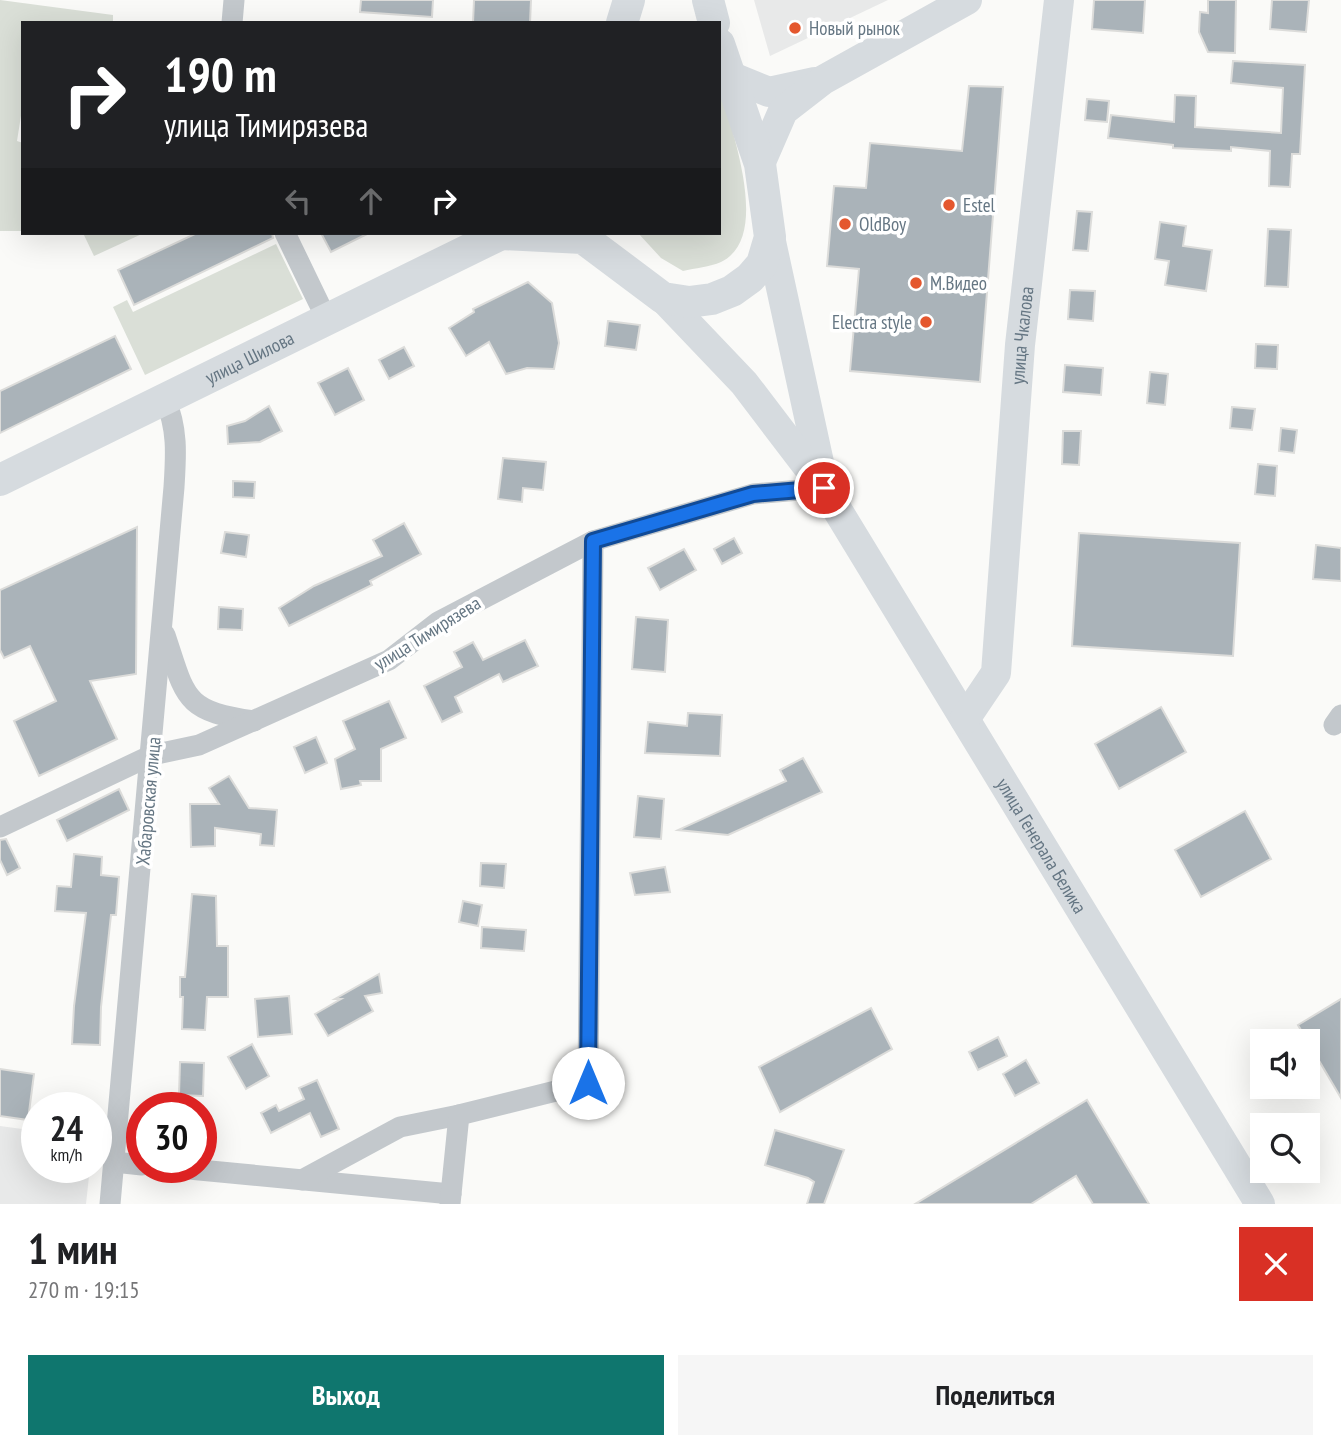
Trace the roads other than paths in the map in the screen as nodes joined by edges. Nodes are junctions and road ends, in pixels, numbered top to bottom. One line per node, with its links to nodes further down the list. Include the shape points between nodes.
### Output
1 (234, 0): 6 (street)
2 (629, 0): 7 (main road)
3 (708, 0): 8 (main road)
4 (967, 0): 11 (main road)
5 (1059, 0): 25 (main road, улица Чкалова, via 1020,345 996,673)
6 (232, 21)
7 (623, 21)
8 (713, 21)
9 (721, 49): 10 (main road)
10 (732, 77): 11 (main road, via 769,92); 12 (main road)
11 (823, 80): 12 (main road, via 783,111)
12 (760, 164): 16 (main road)
13 (286, 235): 19 (street)
14 (500, 235): 19 (main road, улица Шилова)
15 (522, 235): 17 (main road, via 583,238)
16 (770, 237): 18 (main road, via 762,264 732,291 689,302); 22 (main road)
17 (612, 247): 18 (main road)
18 (663, 298): 22 (main road, via 744,383)
19 (327, 320): 20 (main road, улица Шилова)
20 (165, 399): 21 (main road, улица Шилова); 24 (street, Хабаровская улица, via 176,437)
21 (0, 480)
22 (824, 488): 23 (street, улица Тимирязева, via 753,494); 25 (main road, улица Генерала Белика)
23 (593, 541): 26 (street, улица Тимирязева, via 438,622 389,660); 29 (street, via 588,1083)
24 (163, 626): 26 (street, via 190,699 205,711); 27 (street, Хабаровская улица)
25 (965, 719): 36 (main road, улица Генерала Белика)
26 (254, 721): 27 (street, улица Тимирязева, via 199,746)
27 (152, 755): 28 (street, улица Тимирязева); 30 (street, Хабаровская улица)
28 (0, 827)
29 (458, 1115): 33 (street, via 400,1127); 34 (street)
30 (114, 1162): 31 (street); 35 (street, Хабаровская улица)
31 (126, 1163)
32 (217, 1172): 33 (street)
33 (302, 1180): 34 (street)
34 (450, 1199)
35 (110, 1204)
36 (1261, 1204)

